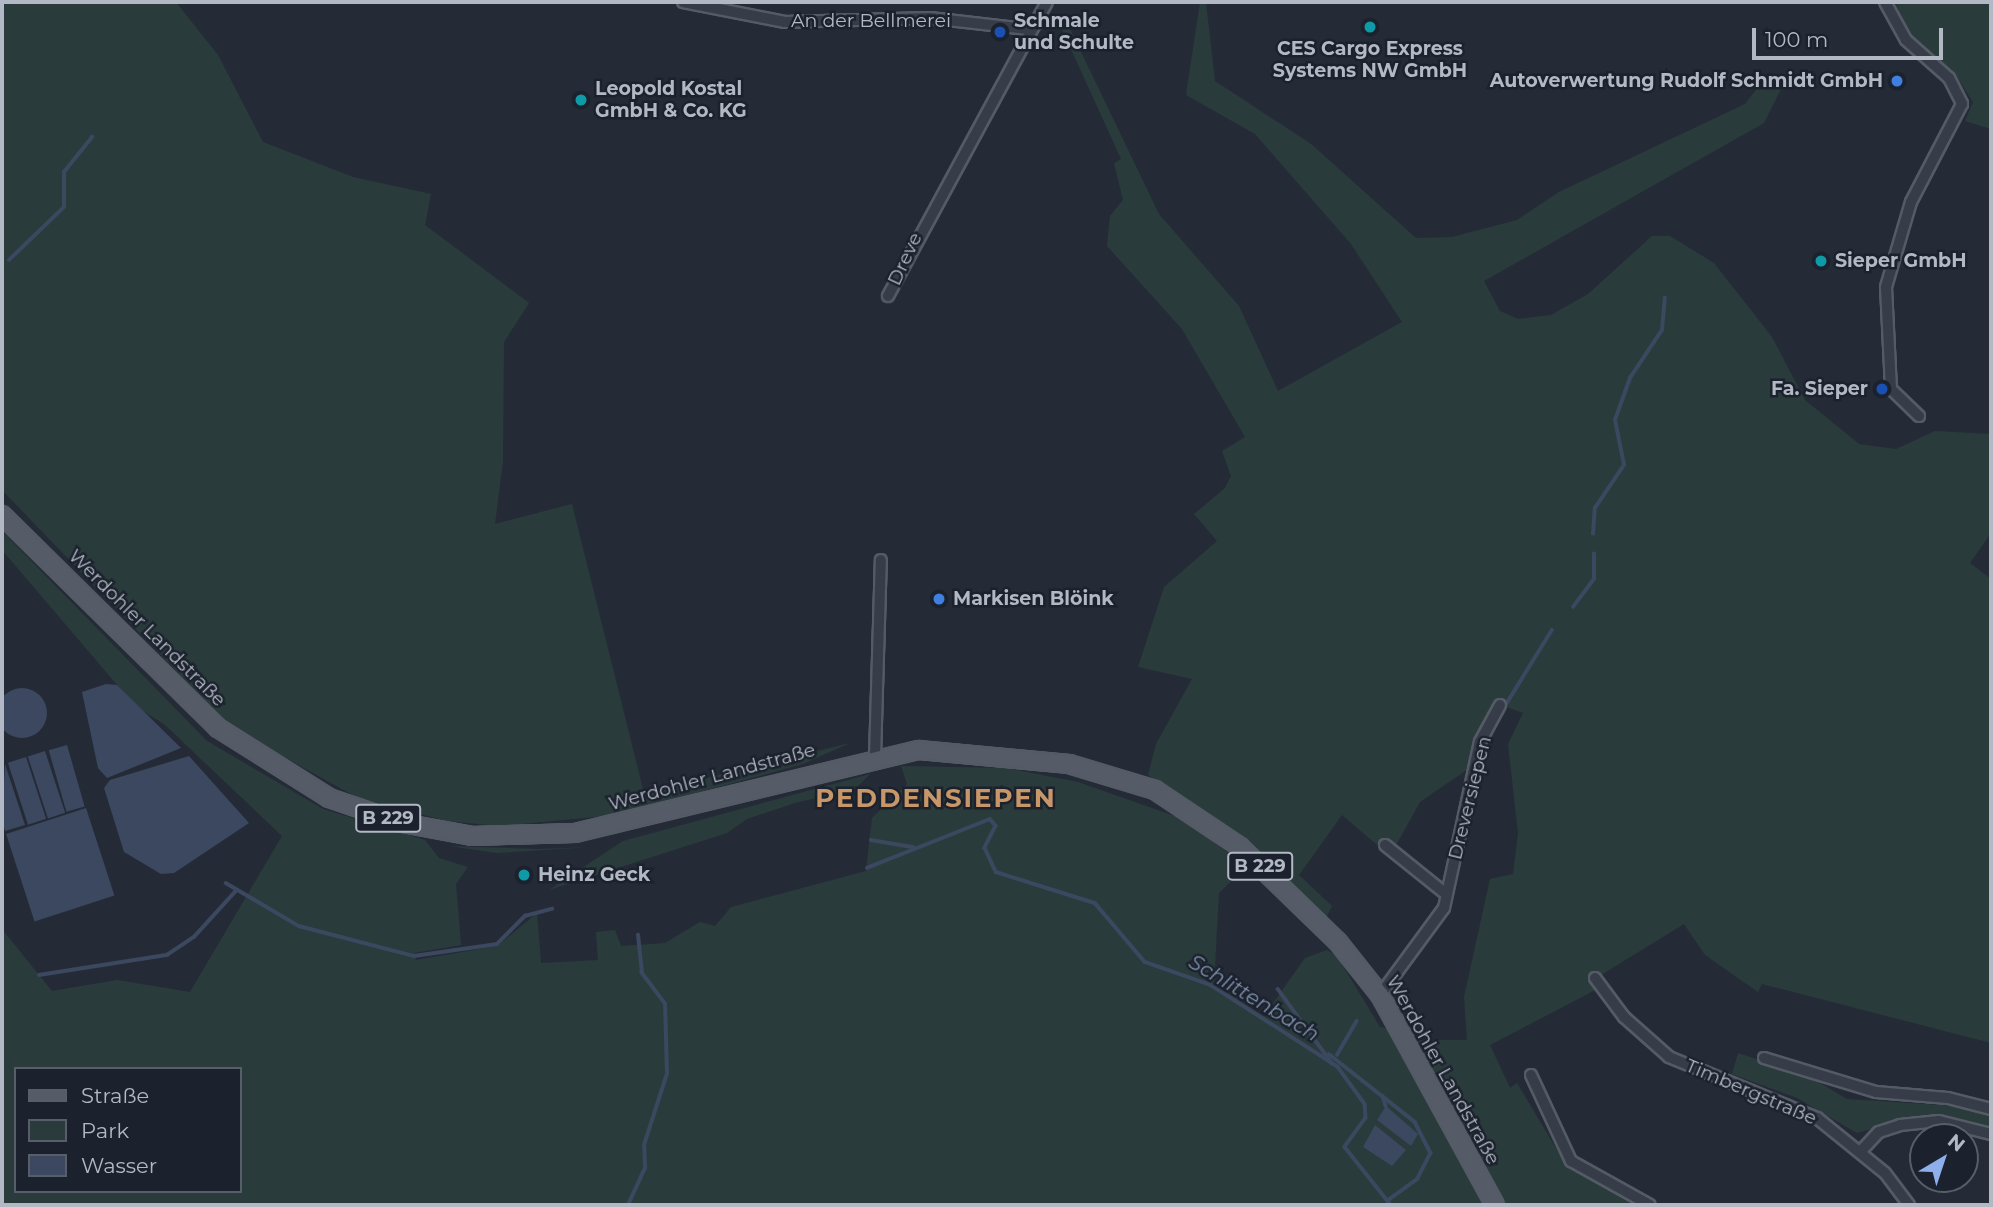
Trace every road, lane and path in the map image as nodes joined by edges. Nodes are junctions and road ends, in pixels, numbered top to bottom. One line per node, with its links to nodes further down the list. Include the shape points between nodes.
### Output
1 (683, 2): 4 (street, An der Bellmerei, via 785,22 930,18 1027,29)
2 (1047, 2): 4 (street)
3 (1885, 2): 6 (street, via 1900,32 1949,78 1962,104 1911,202 1886,288 1891,389)
4 (1038, 23): 5 (street, Dreve, via 979,136 923,222)
5 (888, 296)
6 (1919, 416)
7 (2, 515): 10 (main road, Werdohler Landstraße / B 229, via 218,728 330,799 402,823 471,835 575,833)
8 (881, 560): 10 (street)
9 (1500, 705): 12 (street, Dreversiepen, via 1480,742)
10 (875, 757): 14 (main road, Werdohler Landstraße / B 229, via 968,750 1069,764 1156,790 1240,847 1338,942)
11 (1385, 845): 12 (street)
12 (1446, 894): 14 (street, Dreversiepen, via 1444,908)
13 (1595, 978): 19 (street, Timbergstraße, via 1624,1017 1669,1057 1793,1106)
14 (1380, 995): 20 (main road, Werdohler Landstraße / B 229)
15 (1764, 1058): 17 (street, Timbergstraße, via 1876,1092 1948,1098)
16 (1531, 1075): 21 (street, via 1571,1161)
17 (1991, 1109)
18 (1991, 1134): 19 (street, via 1946,1122 1900,1125 1879,1132)
19 (1860, 1151): 22 (street, Timbergstraße)
20 (1494, 1205)
21 (1650, 1205)
22 (1909, 1205)

